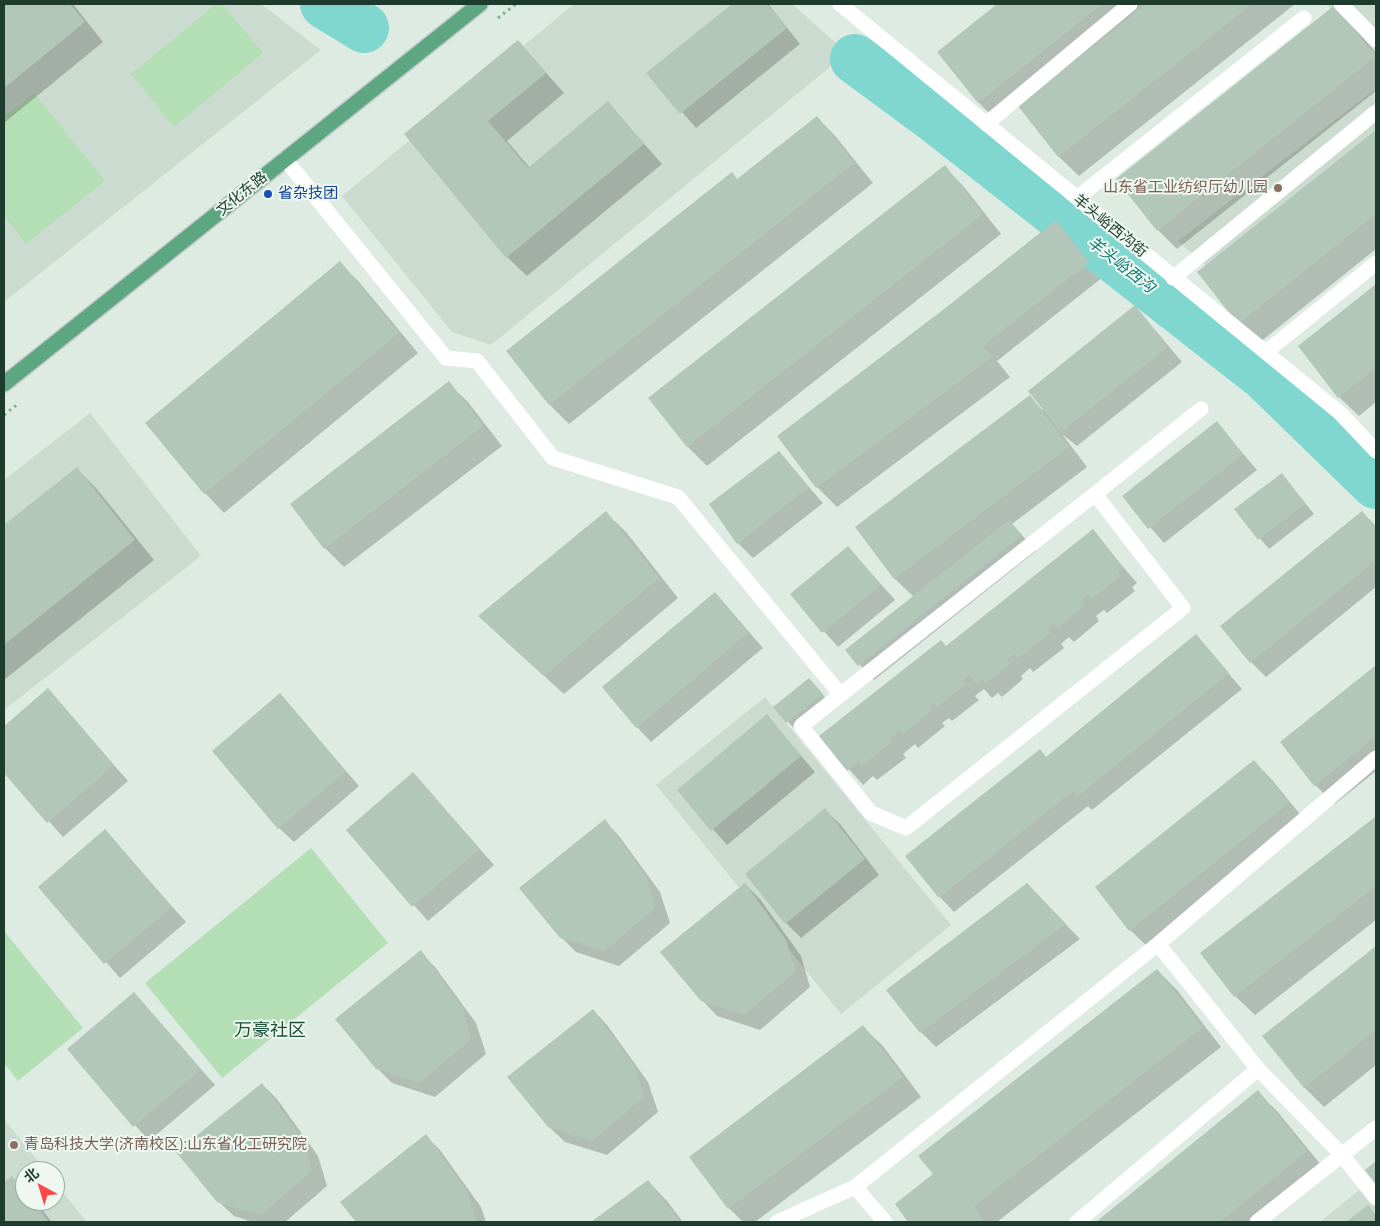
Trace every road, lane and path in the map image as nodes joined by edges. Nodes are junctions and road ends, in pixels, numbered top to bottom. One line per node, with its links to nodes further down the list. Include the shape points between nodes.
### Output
1 (480, 4): 9 (main road, 文化东路)
2 (840, 4): 8 (street, 羊头峪西沟街)
3 (1130, 4): 8 (street)
4 (1341, 4): 6 (street)
5 (1304, 18): 10 (street)
6 (1376, 40)
7 (1376, 112): 12 (street)
8 (986, 124): 10 (street, 羊头峪西沟街)
9 (285, 159): 14 (main road, 文化东路); 19 (street, via 446,358 477,361 553,458 678,497)
10 (1077, 198): 12 (street, 羊头峪西沟街)
11 (1376, 262): 13 (street)
12 (1173, 278): 13 (street, 羊头峪西沟街)
13 (1266, 352): 16 (street, 羊头峪西沟街, via 1340,413)
14 (4, 384)
15 (1201, 408): 18 (street)
16 (1371, 434): 17 (street, 羊头峪西沟街)
17 (1376, 451)
18 (1095, 494): 19 (street); 19 (street, via 1183,608 906,828 871,813 801,726)
19 (840, 694)
20 (1376, 758): 21 (street)
21 (1158, 944): 22 (street); 25 (street)
22 (1258, 1069): 24 (street); 29 (street)
23 (1376, 1128): 24 (street)
24 (1342, 1155): 26 (street); 30 (street)
25 (855, 1187): 27 (street); 28 (street)
26 (1376, 1198)
27 (777, 1222)
28 (885, 1222)
29 (1077, 1222)
30 (1257, 1222)

